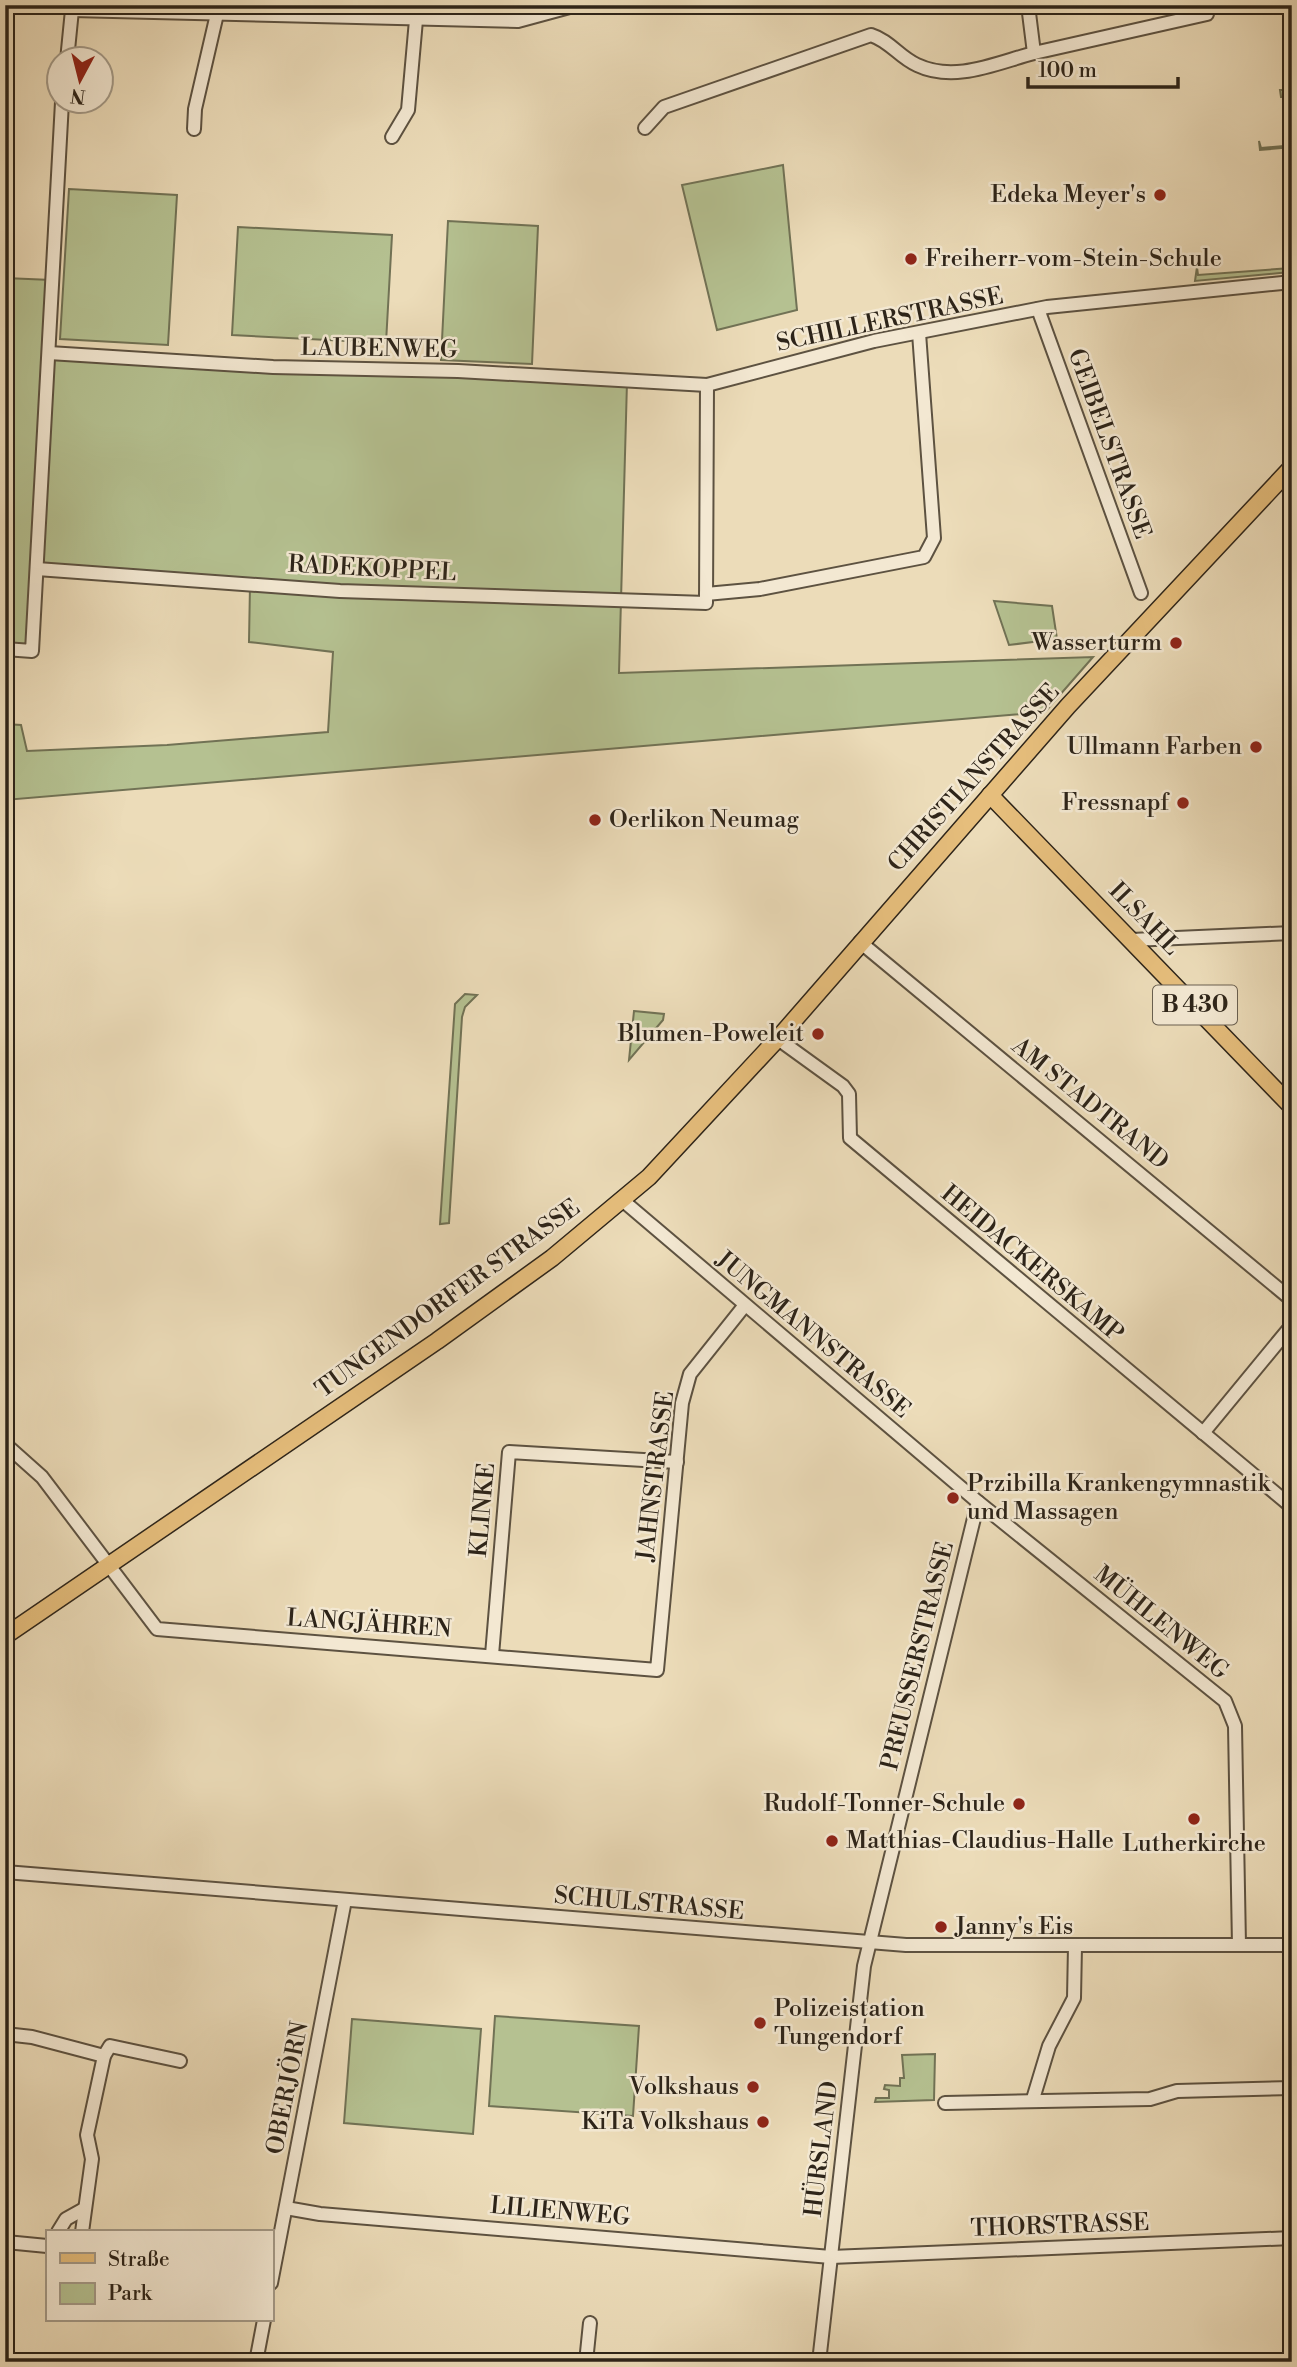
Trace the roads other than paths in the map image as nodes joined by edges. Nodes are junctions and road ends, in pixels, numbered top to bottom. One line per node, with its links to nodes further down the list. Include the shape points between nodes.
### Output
1 (577, 5): 6 (street, via 518,21)
2 (1028, 5): 8 (street)
3 (70, 8): 4 (street); 7 (street)
4 (217, 14): 6 (street); 11 (street)
5 (1207, 14): 8 (street)
6 (416, 20): 12 (street, via 408,110)
7 (68, 46)
8 (1034, 53): 10 (street, via 958,74 934,72 871,35 664,107)
9 (61, 116): 16 (street)
10 (645, 128)
11 (194, 129)
12 (392, 136)
13 (1292, 282): 14 (street, SCHILLERSTRASSE)
14 (1038, 309): 15 (street, SCHILLERSTRASSE); 20 (street, GEIBELSTRASSE)
15 (919, 333): 17 (street, SCHILLERSTRASSE); 21 (street, RADEKOPPEL, via 934,538 924,557)
16 (49, 353): 17 (street, LAUBENWEG); 19 (street)
17 (707, 385): 21 (street)
18 (1292, 467): 23 (main road, CHRISTIANSTRASSE)
19 (37, 569): 21 (street, RADEKOPPEL, via 340,590); 22 (street, via 32,651)
20 (1141, 593)
21 (706, 598)
22 (5, 649)
23 (990, 795): 24 (main road, CHRISTIANSTRASSE); 26 (main road, ILSAHL / B 430)
24 (891, 906): 27 (main road, TUNGENDORFER STRASSE)
25 (1292, 933): 26 (street)
26 (1131, 940): 29 (main road, ILSAHL / B 430)
27 (860, 942): 28 (main road, TUNGENDORFER STRASSE); 31 (street, AM STADTRAND)
28 (778, 1039): 30 (main road, TUNGENDORFER STRASSE, via 649,1177); 34 (street, HEIDACKERSKAMP, via 849,1094 850,1138)
29 (1292, 1107)
30 (621, 1199): 32 (street, JUNGMANNSTRASSE); 39 (main road, TUNGENDORFER STRASSE, via 552,1258 437,1341)
31 (1292, 1300)
32 (745, 1305): 36 (street, JAHNSTRASSE, via 690,1374 682,1403); 37 (street, JUNGMANNSTRASSE)
33 (1292, 1325): 34 (street)
34 (1203, 1433): 38 (street, HEIDACKERSKAMP)
35 (5, 1444): 39 (street, LANGJÄHREN, via 42,1477)
36 (677, 1462): 41 (street, KLINKE, via 509,1452); 42 (street, JAHNSTRASSE)
37 (978, 1502): 45 (street, PREUSSERSTRASSE); 46 (street, MÜHLENWEG, via 1225,1701 1236,1726)
38 (1292, 1507)
39 (108, 1566): 40 (main road, TUNGENDORFER STRASSE); 41 (street, LANGJÄHREN, via 157,1629)
40 (5, 1636)
41 (492, 1655): 42 (street, LANGJÄHREN)
42 (657, 1671)
43 (5, 1872): 44 (street, SCHULSTRASSE)
44 (345, 1900): 45 (street, SCHULSTRASSE); 55 (street, OBERJÖRN)
45 (869, 1942): 48 (street, SCHULSTRASSE); 62 (street, HÜRSLAND)
46 (1239, 1945): 47 (street, SCHULSTRASSE); 48 (street, SCHULSTRASSE)
47 (1292, 1945)
48 (1075, 1946): 53 (street, via 1074,1998 1049,2046)
49 (5, 2034): 50 (street)
50 (104, 2056): 51 (street, via 110,2046); 56 (street, via 87,2135 92,2159)
51 (180, 2061)
52 (1292, 2088): 53 (street, via 1177,2091 1150,2099)
53 (1033, 2099): 54 (street)
54 (945, 2103)
55 (286, 2208): 62 (street, LILIENWEG); 63 (street, OBERJÖRN)
56 (84, 2209): 57 (street, via 66,2219); 58 (street)
57 (59, 2230)
58 (82, 2230)
59 (1292, 2238): 62 (street, THORSTRASSE)
60 (6, 2242): 61 (street)
61 (46, 2246)
62 (831, 2257): 68 (street, HÜRSLAND)
63 (273, 2273)
64 (264, 2322): 66 (street)
65 (590, 2323): 67 (street)
66 (256, 2362)
67 (586, 2362)
68 (819, 2362)

